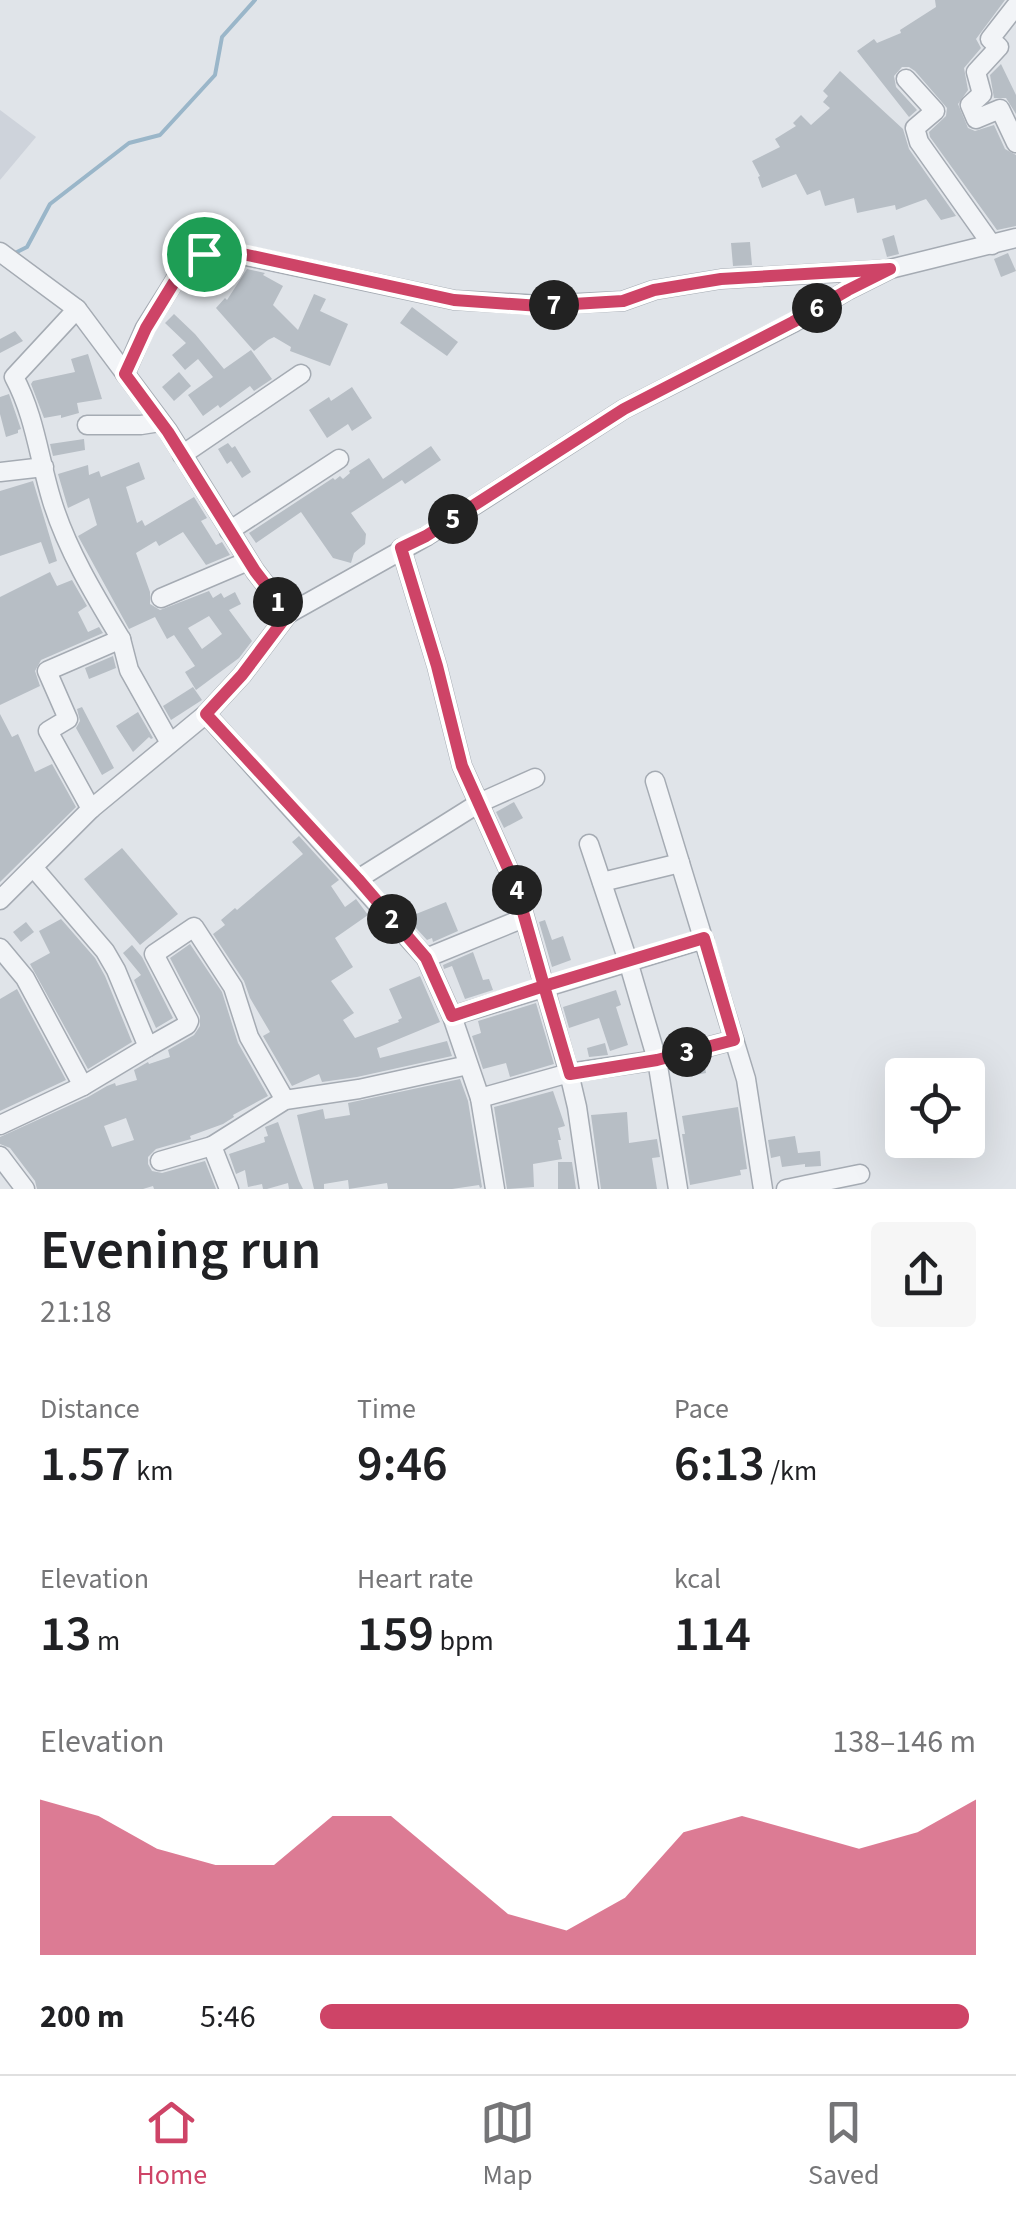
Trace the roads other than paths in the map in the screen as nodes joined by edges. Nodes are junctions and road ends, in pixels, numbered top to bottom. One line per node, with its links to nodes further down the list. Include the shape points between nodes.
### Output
1 (1015, 7): 3 (street, via 990,39 999,47 976,72 982,94 970,105 976,119 1000,109)
2 (906, 78): 5 (street, via 935,111 915,128 919,142)
3 (1016, 142)
4 (1016, 238): 5 (street)
5 (992, 245): 7 (street)
6 (7, 257): 8 (street)
7 (890, 269): 9 (street, via 721,279 623,301 540,306 454,300 223,250 184,266); 18 (street, via 624,409)
8 (77, 310): 9 (street); 15 (street, via 14,376)
9 (125, 374): 11 (street)
10 (302, 374): 13 (street)
11 (160, 422): 12 (street); 13 (street)
12 (87, 424)
13 (182, 455): 17 (street)
14 (339, 459): 17 (street)
15 (44, 467): 16 (street); 22 (street, via 71,546)
16 (0, 472)
17 (229, 530): 19 (street)
18 (401, 548): 21 (street); 27 (street, via 462,766)
19 (248, 560): 20 (street); 21 (street)
20 (161, 598)
21 (288, 614): 23 (street)
22 (121, 639): 24 (street, via 129,670); 28 (street, via 47,670 68,719 48,731)
23 (206, 714): 24 (street); 32 (street)
24 (170, 743): 28 (street)
25 (534, 778): 27 (street)
26 (655, 780): 30 (street)
27 (480, 803): 32 (street); 35 (street)
28 (91, 809): 31 (street)
29 (589, 844): 33 (street)
30 (680, 863): 33 (street); 36 (street)
31 (33, 867): 34 (street); 43 (street, via 105,952)
32 (358, 879): 38 (street)
33 (602, 882): 39 (street)
34 (0, 900)
35 (524, 918): 38 (street); 40 (street)
36 (704, 938): 39 (street); 42 (street)
37 (0, 948): 47 (street, via 24,978)
38 (426, 958): 41 (street)
39 (628, 961): 40 (street); 44 (street)
40 (544, 986): 41 (street); 46 (street)
41 (452, 1016): 45 (street)
42 (734, 1040): 44 (street); 60 (street)
43 (148, 1048): 47 (street); 49 (street, via 187,1025 154,954 194,927 233,986 250,1037)
44 (657, 1060): 46 (street); 59 (street)
45 (468, 1065): 48 (street); 49 (street)
46 (570, 1074): 48 (street); 58 (street)
47 (83, 1086): 50 (street)
48 (480, 1098): 57 (street)
49 (284, 1100): 51 (street)
50 (0, 1124)
51 (212, 1146): 53 (street); 56 (street)
52 (0, 1156): 55 (street)
53 (160, 1161)
54 (860, 1174): 61 (street)
55 (25, 1189)
56 (228, 1189)
57 (495, 1189)
58 (589, 1189)
59 (678, 1189)
60 (763, 1189)
61 (786, 1189)

